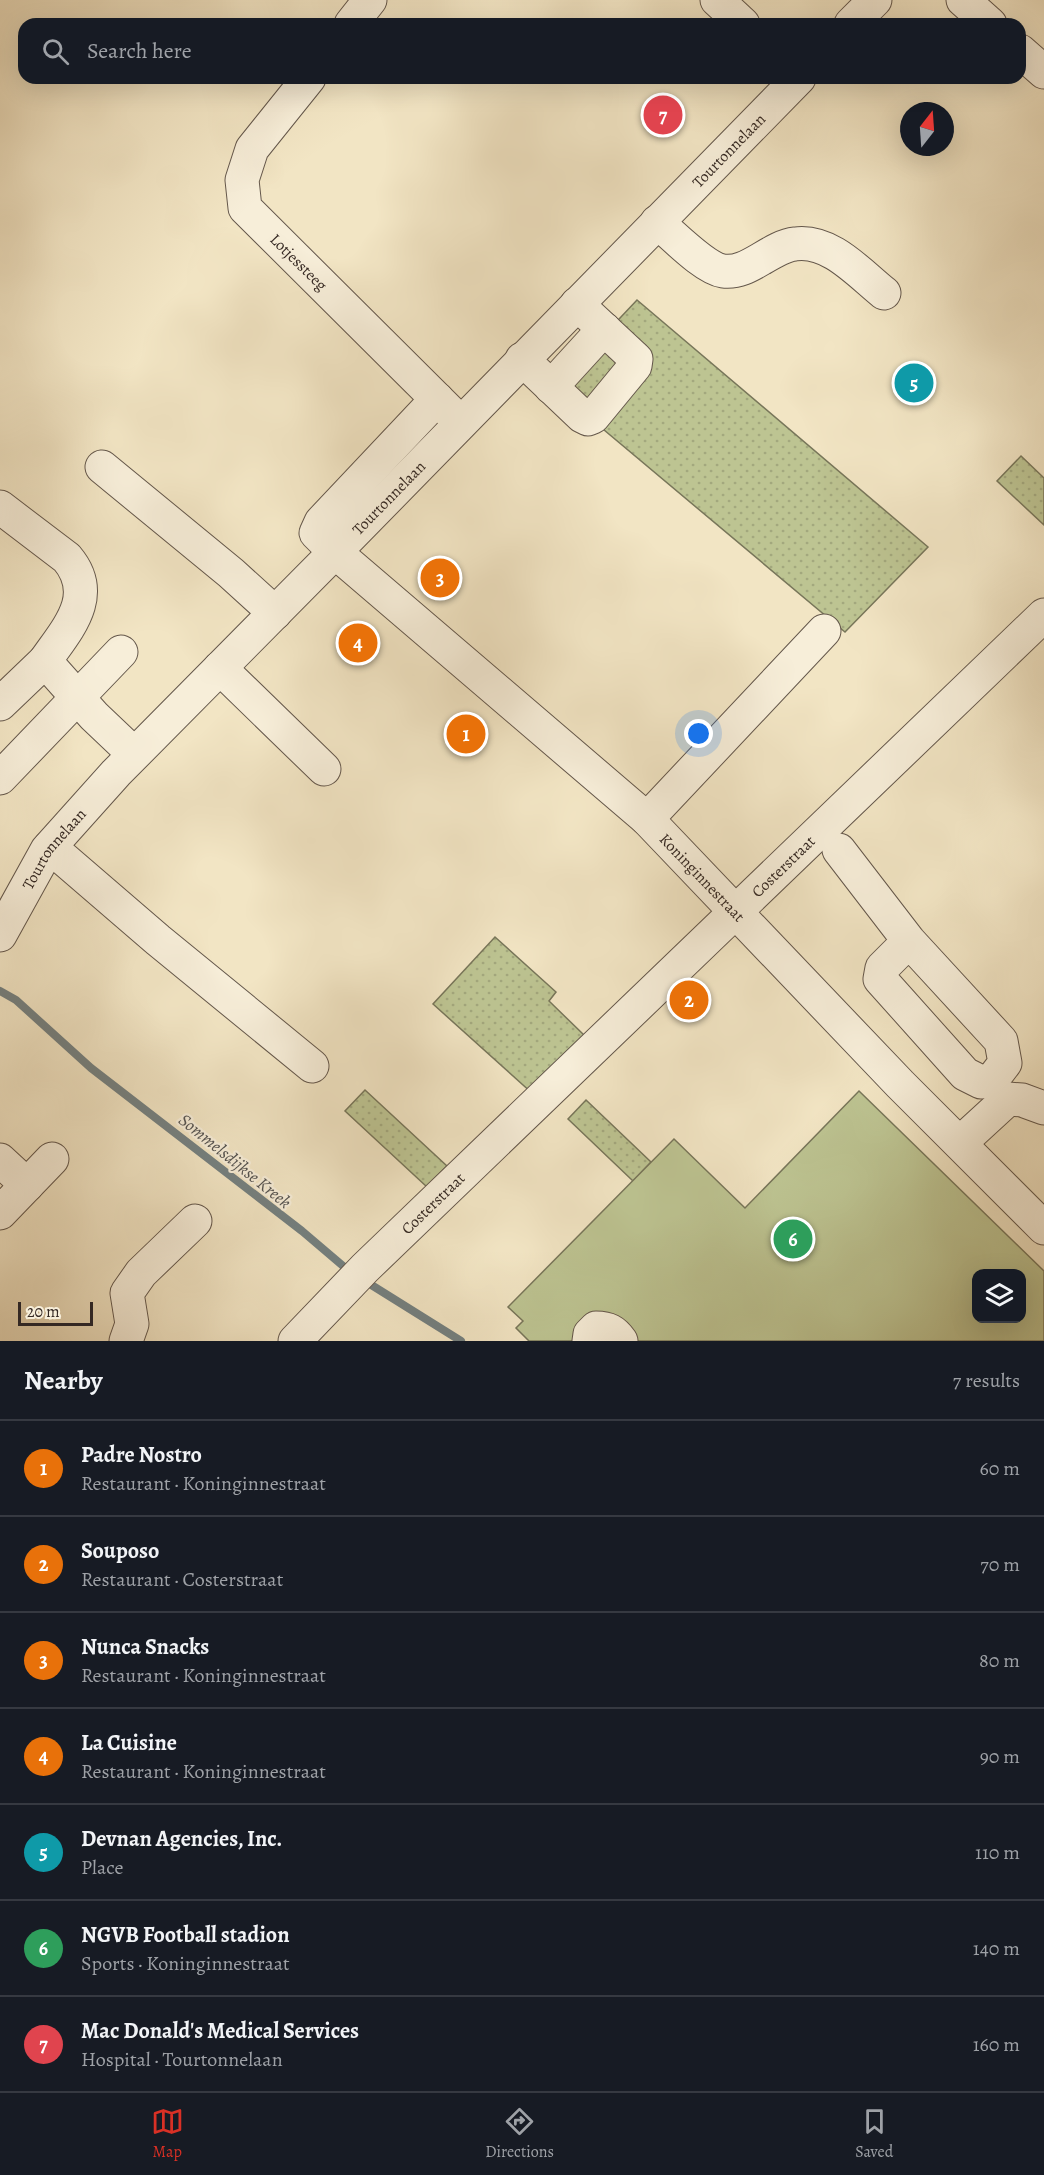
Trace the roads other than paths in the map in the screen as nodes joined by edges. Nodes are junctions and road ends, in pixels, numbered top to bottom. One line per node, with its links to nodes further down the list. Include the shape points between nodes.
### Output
1 (370, 0): 4 (street)
2 (717, 0): 5 (street)
3 (875, 0): 6 (street)
4 (356, 18)
5 (736, 18)
6 (857, 18)
7 (1026, 56): 8 (street)
8 (1044, 72)
9 (304, 84): 17 (street, Lotjessteeg, via 252,149 242,180 245,208)
10 (793, 84): 11 (street, Tourtonnelaan)
11 (657, 222): 12 (street, via 707,265 723,271 742,270 794,244 818,245 834,252); 13 (street, Tourtonnelaan)
12 (884, 293)
13 (577, 303): 14 (street); 15 (street, Tourtonnelaan)
14 (604, 329): 16 (street); 16 (street, via 636,359 635,366 592,417 582,416)
15 (522, 359): 16 (street); 18 (street, Tourtonnelaan)
16 (551, 387)
17 (437, 399): 18 (street, Lotjessteeg); 21 (street, Koninginnestraat, via 317,527 316,533)
18 (460, 423): 21 (street, Tourtonnelaan)
19 (102, 467): 22 (street)
20 (0, 507): 26 (street, via 68,558 76,569 82,594 79,607)
21 (335, 552): 22 (street, Tourtonnelaan); 33 (street, Koninginnestraat)
22 (275, 613): 27 (street, Tourtonnelaan)
23 (1044, 615): 36 (street, Costerstraat)
24 (824, 631): 33 (street)
25 (121, 652): 28 (street)
26 (45, 661): 28 (street); 29 (street)
27 (220, 668): 30 (street, Tourtonnelaan); 31 (street)
28 (77, 697): 30 (street); 32 (street)
29 (0, 704)
30 (134, 754): 34 (street, Tourtonnelaan)
31 (324, 769)
32 (0, 778)
33 (647, 819): 36 (street, Koninginnestraat)
34 (50, 847): 37 (street, Tourtonnelaan); 39 (street)
35 (839, 850): 38 (street)
36 (735, 910): 42 (street, Koninginnestraat); 50 (street, Costerstraat, via 341,1290)
37 (0, 935)
38 (909, 941): 40 (street, via 1001,1041 1005,1063); 40 (street, via 882,968 880,979 965,1074)
39 (312, 1066)
40 (1000, 1090): 41 (street); 42 (street)
41 (1044, 1108)
42 (960, 1143): 48 (street, Koninginnestraat)
43 (52, 1159): 45 (street)
44 (0, 1160): 45 (street)
45 (27, 1185): 46 (street)
46 (0, 1213)
47 (195, 1221): 49 (street, via 141,1273 127,1293 132,1324)
48 (1044, 1227)
49 (126, 1341)
50 (295, 1341)
51 (589, 1341): 52 (street, via 596,1328 607,1328)
52 (621, 1341)

